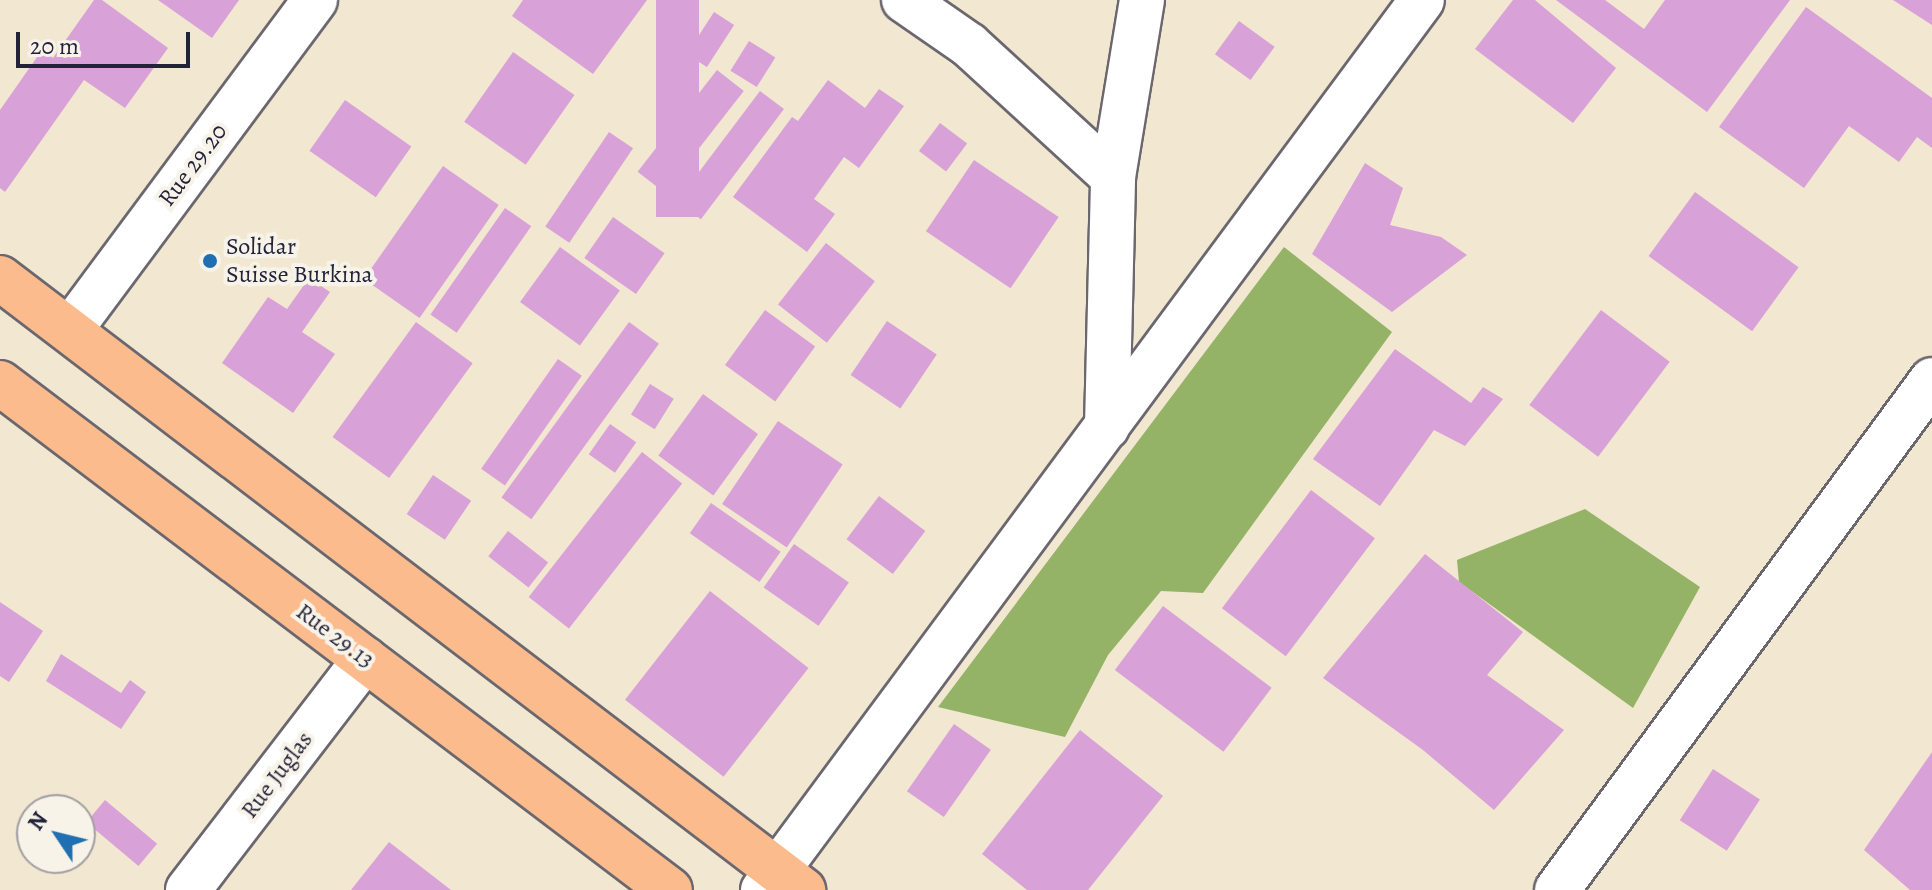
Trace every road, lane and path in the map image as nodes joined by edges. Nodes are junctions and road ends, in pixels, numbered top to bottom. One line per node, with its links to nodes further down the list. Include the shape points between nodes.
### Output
1 (315, 0): 7 (street, Rue 29.20)
2 (904, 0): 5 (street, via 969,45)
3 (1142, 0): 5 (street)
4 (1422, 0): 10 (street)
5 (1113, 177): 10 (street)
6 (0, 278): 7 (main road)
7 (70, 330): 12 (main road)
8 (1932, 380): 15 (street)
9 (0, 383): 11 (main road, Rue 29.13)
10 (1107, 427): 12 (street)
11 (365, 659): 13 (street, Rue Juglas); 14 (main road, Rue 29.13)
12 (782, 884)
13 (188, 890)
14 (670, 890)
15 (1557, 890)

